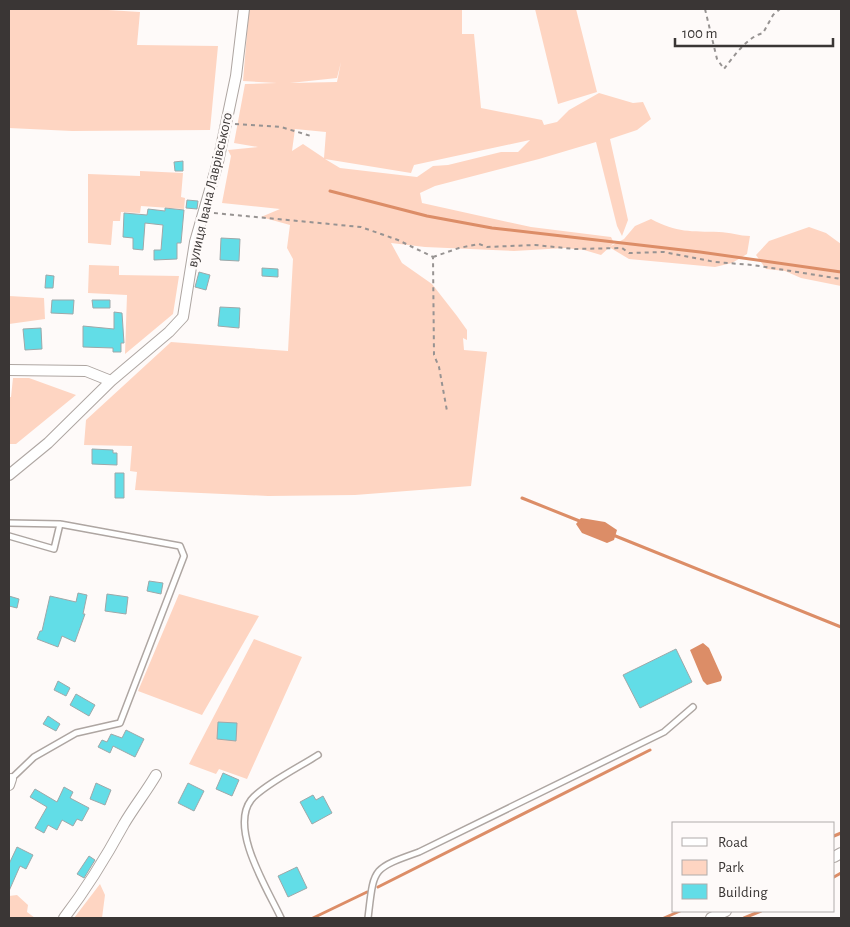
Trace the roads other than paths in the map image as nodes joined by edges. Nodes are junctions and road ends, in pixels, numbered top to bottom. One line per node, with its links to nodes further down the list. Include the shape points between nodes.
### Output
1 (244, 9): 3 (street, вулиця Івана Лаврівського, via 236,76 218,162 195,242 183,317)
2 (9, 370): 3 (street, via 86,371)
3 (111, 381): 4 (street, вулиця Івана Лаврівського, via 48,443)
4 (9, 475)
5 (9, 523): 6 (lane)
6 (60, 524): 7 (lane, via 54,549); 11 (lane, via 180,546 184,556 120,723 76,733 34,757)
7 (9, 536)
8 (693, 707): 15 (lane, via 664,732 419,852 386,864 373,878)
9 (318, 755): 14 (lane, via 251,800 244,814 250,854)
10 (156, 775): 13 (street, via 107,858)
11 (10, 782)
12 (724, 912): 16 (street)
13 (64, 918)
14 (281, 918)
15 (368, 918)
16 (710, 918)

